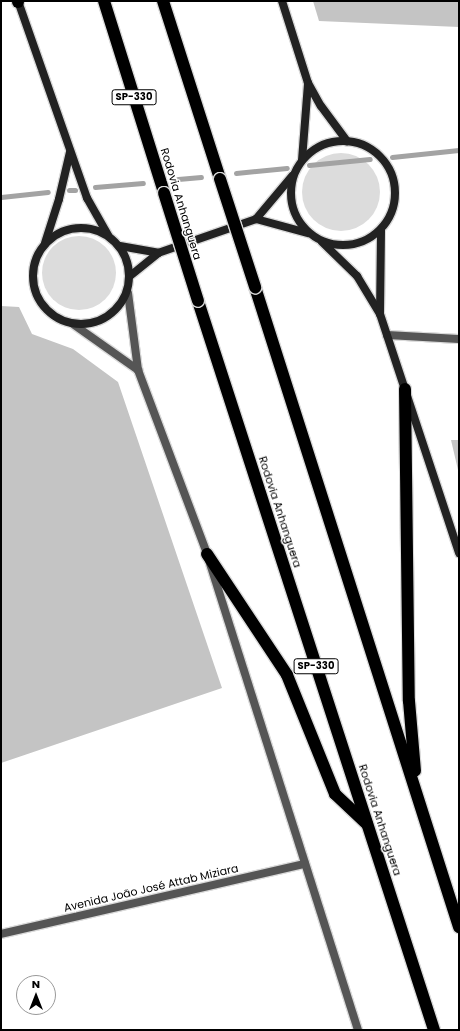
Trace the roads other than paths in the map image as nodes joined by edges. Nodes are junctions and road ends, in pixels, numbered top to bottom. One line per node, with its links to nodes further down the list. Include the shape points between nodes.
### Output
1 (18, 1): 7 (main road)
2 (104, 1): 29 (highway, Rodovia Anhanguera / SP-330, bridge, via 198,301)
3 (164, 1): 28 (highway, bridge)
4 (282, 1): 5 (main road)
5 (308, 83): 6 (main road, via 321,106); 8 (main road)
6 (347, 141): 8 (main road, via 330,142 315,149); 11 (main road, via 363,145 378,154 388,167 394,182 395,199)
7 (71, 152): 13 (main road, via 87,198); 15 (main road)
8 (302, 160): 9 (main road)
9 (294, 174): 10 (main road); 12 (main road, via 290,189 291,206 298,221)
10 (256, 219): 12 (main road); 17 (main road)
11 (381, 230): 14 (main road, via 354,245 338,246); 20 (main road)
12 (308, 233): 14 (main road)
13 (108, 235): 15 (main road, via 92,228 75,228 59,233); 16 (main road)
14 (322, 242): 20 (main road, via 357,276)
15 (45, 243): 21 (main road, via 37,255 33,270 33,284 38,299 47,311)
16 (120, 246): 17 (main road); 18 (main road, via 128,260)
17 (158, 253): 18 (main road)
18 (130, 276): 19 (main road)
19 (128, 293): 21 (main road, via 119,307 106,318 90,324); 24 (street)
20 (380, 314): 22 (main road)
21 (73, 324): 24 (street)
22 (387, 335): 23 (street); 25 (main road)
23 (459, 339)
24 (138, 370): 27 (street)
25 (405, 389): 26 (main road); 28 (highway, via 409,701)
26 (459, 553)
27 (207, 554): 29 (highway, via 287,675 335,794); 30 (street)
28 (420, 802): 31 (highway)
29 (368, 825): 34 (highway, Rodovia Anhanguera / SP-330)
30 (305, 864): 32 (street, Avenida João José Attab Miziara); 33 (street)
31 (459, 927)
32 (1, 934)
33 (358, 1030)
34 (434, 1030)

